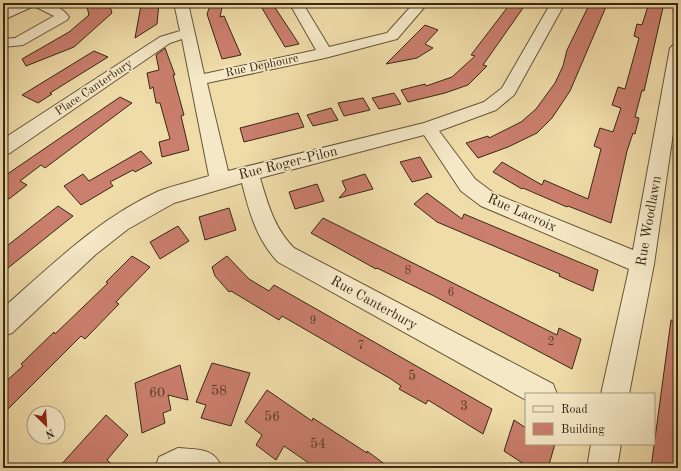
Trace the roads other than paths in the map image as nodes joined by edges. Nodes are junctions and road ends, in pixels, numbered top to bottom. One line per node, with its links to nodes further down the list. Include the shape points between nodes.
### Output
1 (30, 3): 7 (street)
2 (37, 3): 9 (street, via 59,13 62,17 18,42)
3 (181, 3): 8 (street)
4 (301, 3): 11 (street, via 298,6)
5 (422, 3): 11 (street, Rue Dephoure, via 392,36)
6 (552, 5): 13 (street, Rue Roger-Pilon, via 508,91 490,106)
7 (3, 16)
8 (187, 33): 12 (street); 14 (street, Place Canterbury, via 165,40)
9 (3, 43)
10 (678, 48): 17 (street, Rue Woodlawn)
11 (325, 53): 12 (street, Rue Dephoure)
12 (198, 80): 16 (street)
13 (428, 128): 15 (street, Rue Roger-Pilon); 17 (street, Rue Lacroix, via 468,184 488,200)
14 (3, 148)
15 (249, 174): 16 (street, Rue Roger-Pilon); 19 (street, Rue Canterbury, via 268,233 276,247 286,255)
16 (220, 181): 18 (street, Rue Roger-Pilon, via 167,197 120,223 87,248)
17 (642, 264): 20 (street, Rue Woodlawn)
18 (3, 324)
19 (541, 393)
20 (615, 393)
21 (606, 445): 24 (street)
22 (170, 468): 23 (street, via 178,463)
23 (207, 468)
24 (602, 468)

